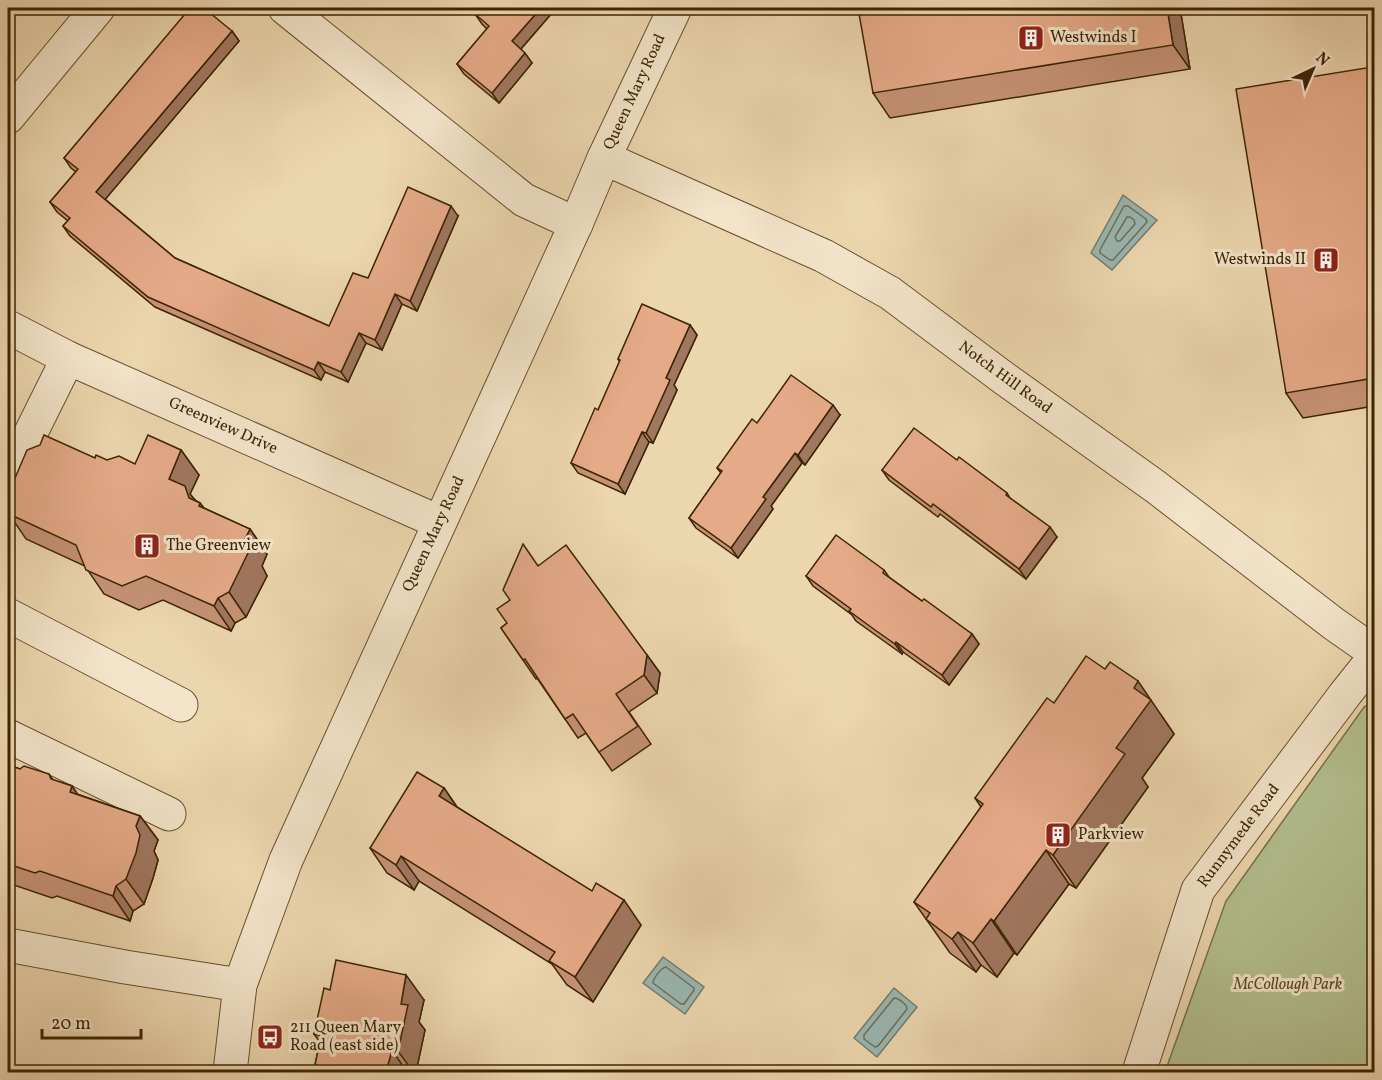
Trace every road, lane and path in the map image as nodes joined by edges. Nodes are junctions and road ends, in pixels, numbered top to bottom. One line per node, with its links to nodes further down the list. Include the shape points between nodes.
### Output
1 (98, 8): 4 (street)
2 (285, 8): 6 (street, via 524,200)
3 (675, 8): 5 (street, Queen Mary Road)
4 (8, 117)
5 (604, 158): 6 (street, Queen Mary Road); 12 (street, Notch Hill Road, via 824,256 890,293)
6 (576, 224): 10 (street, Queen Mary Road)
7 (8, 327): 8 (street, Greenview Drive)
8 (68, 358): 9 (street); 10 (street, Greenview Drive)
9 (8, 479)
10 (440, 522): 18 (street, Queen Mary Road, via 286,860)
11 (8, 615): 14 (street)
12 (1374, 652)
13 (1374, 658): 20 (street, Runnymede Road, via 1198,890)
14 (182, 705)
15 (8, 736): 16 (street)
16 (168, 814)
17 (8, 945): 18 (street)
18 (240, 985): 19 (street, Queen Mary Road)
19 (230, 1072)
20 (1138, 1072)

